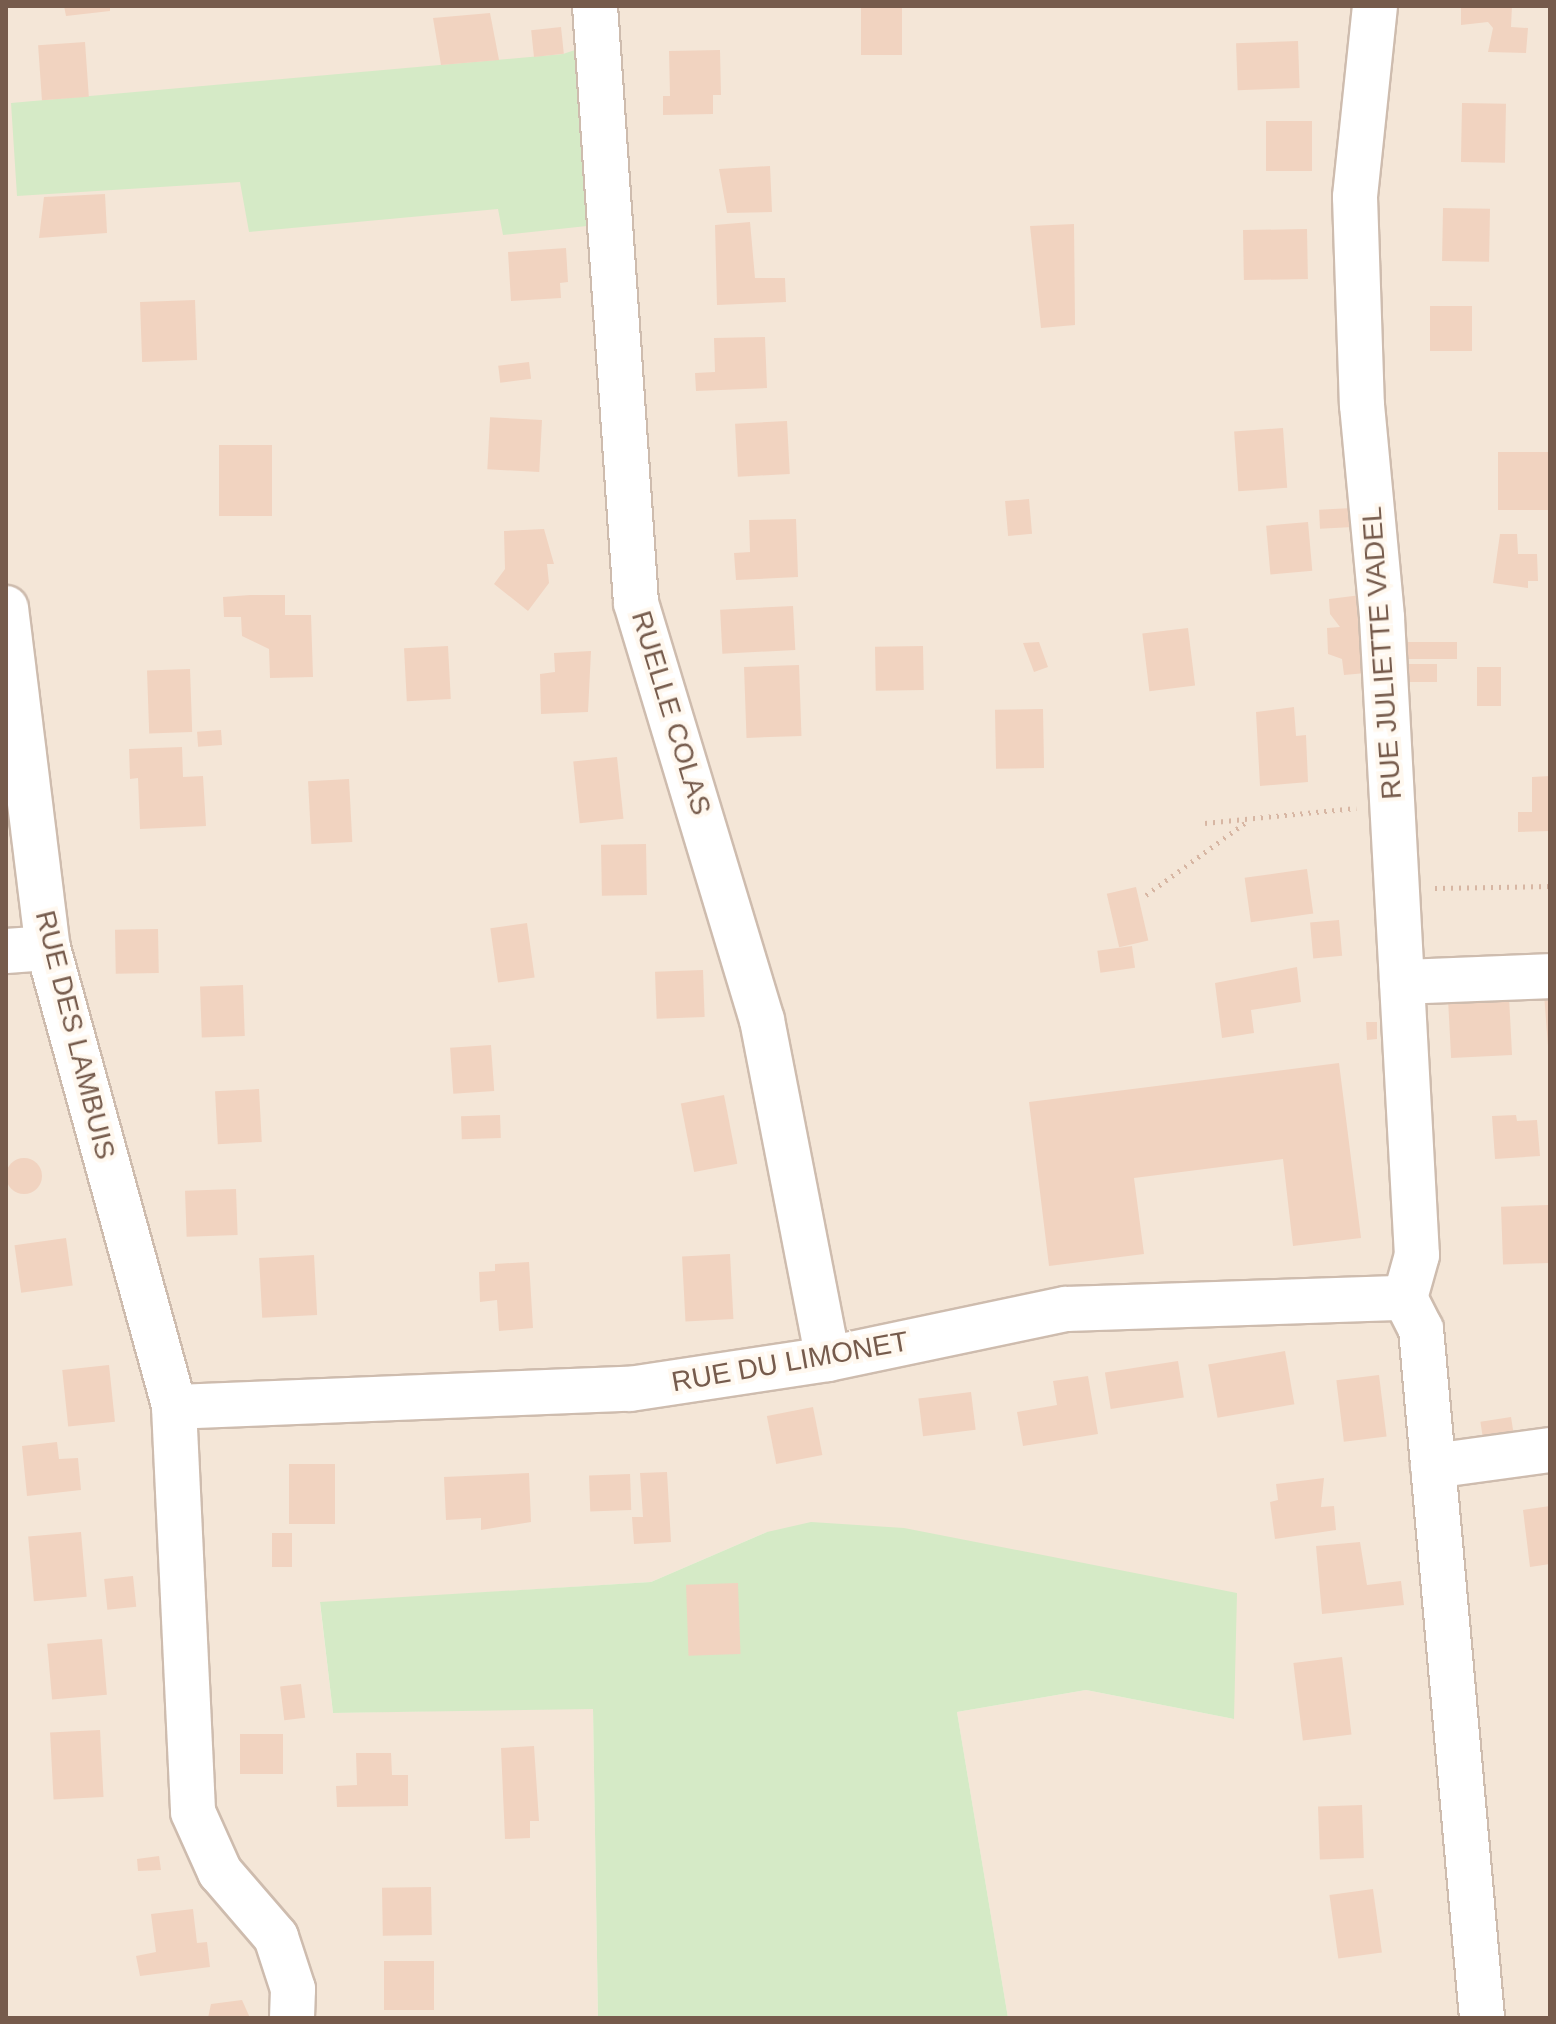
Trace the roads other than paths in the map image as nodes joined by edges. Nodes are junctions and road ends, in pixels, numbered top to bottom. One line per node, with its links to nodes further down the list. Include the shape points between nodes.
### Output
1 (595, 6): 8 (street, RUELLE COLAS, via 636,603 762,1020)
2 (1375, 6): 6 (street, RUE JULIETTE VADEL, via 1355,197 1362,405)
3 (6, 608): 4 (street, RUE DES LAMBUIS)
4 (27, 950): 9 (street, RUE DES LAMBUIS)
5 (1550, 976): 6 (street)
6 (1402, 982): 7 (street, RUE JULIETTE VADEL, via 1417,1255)
7 (1405, 1298): 8 (street, RUE DU LIMONET, via 1066,1309); 11 (street, via 1421,1329)
8 (828, 1359): 9 (street, RUE DU LIMONET, via 630,1389)
9 (174, 1407): 12 (street, RUE DES LAMBUIS, via 193,1812 220,1872 276,1937 293,1989)
10 (1550, 1450): 11 (street)
11 (1433, 1466): 13 (street)
12 (292, 2018)
13 (1482, 2018)

